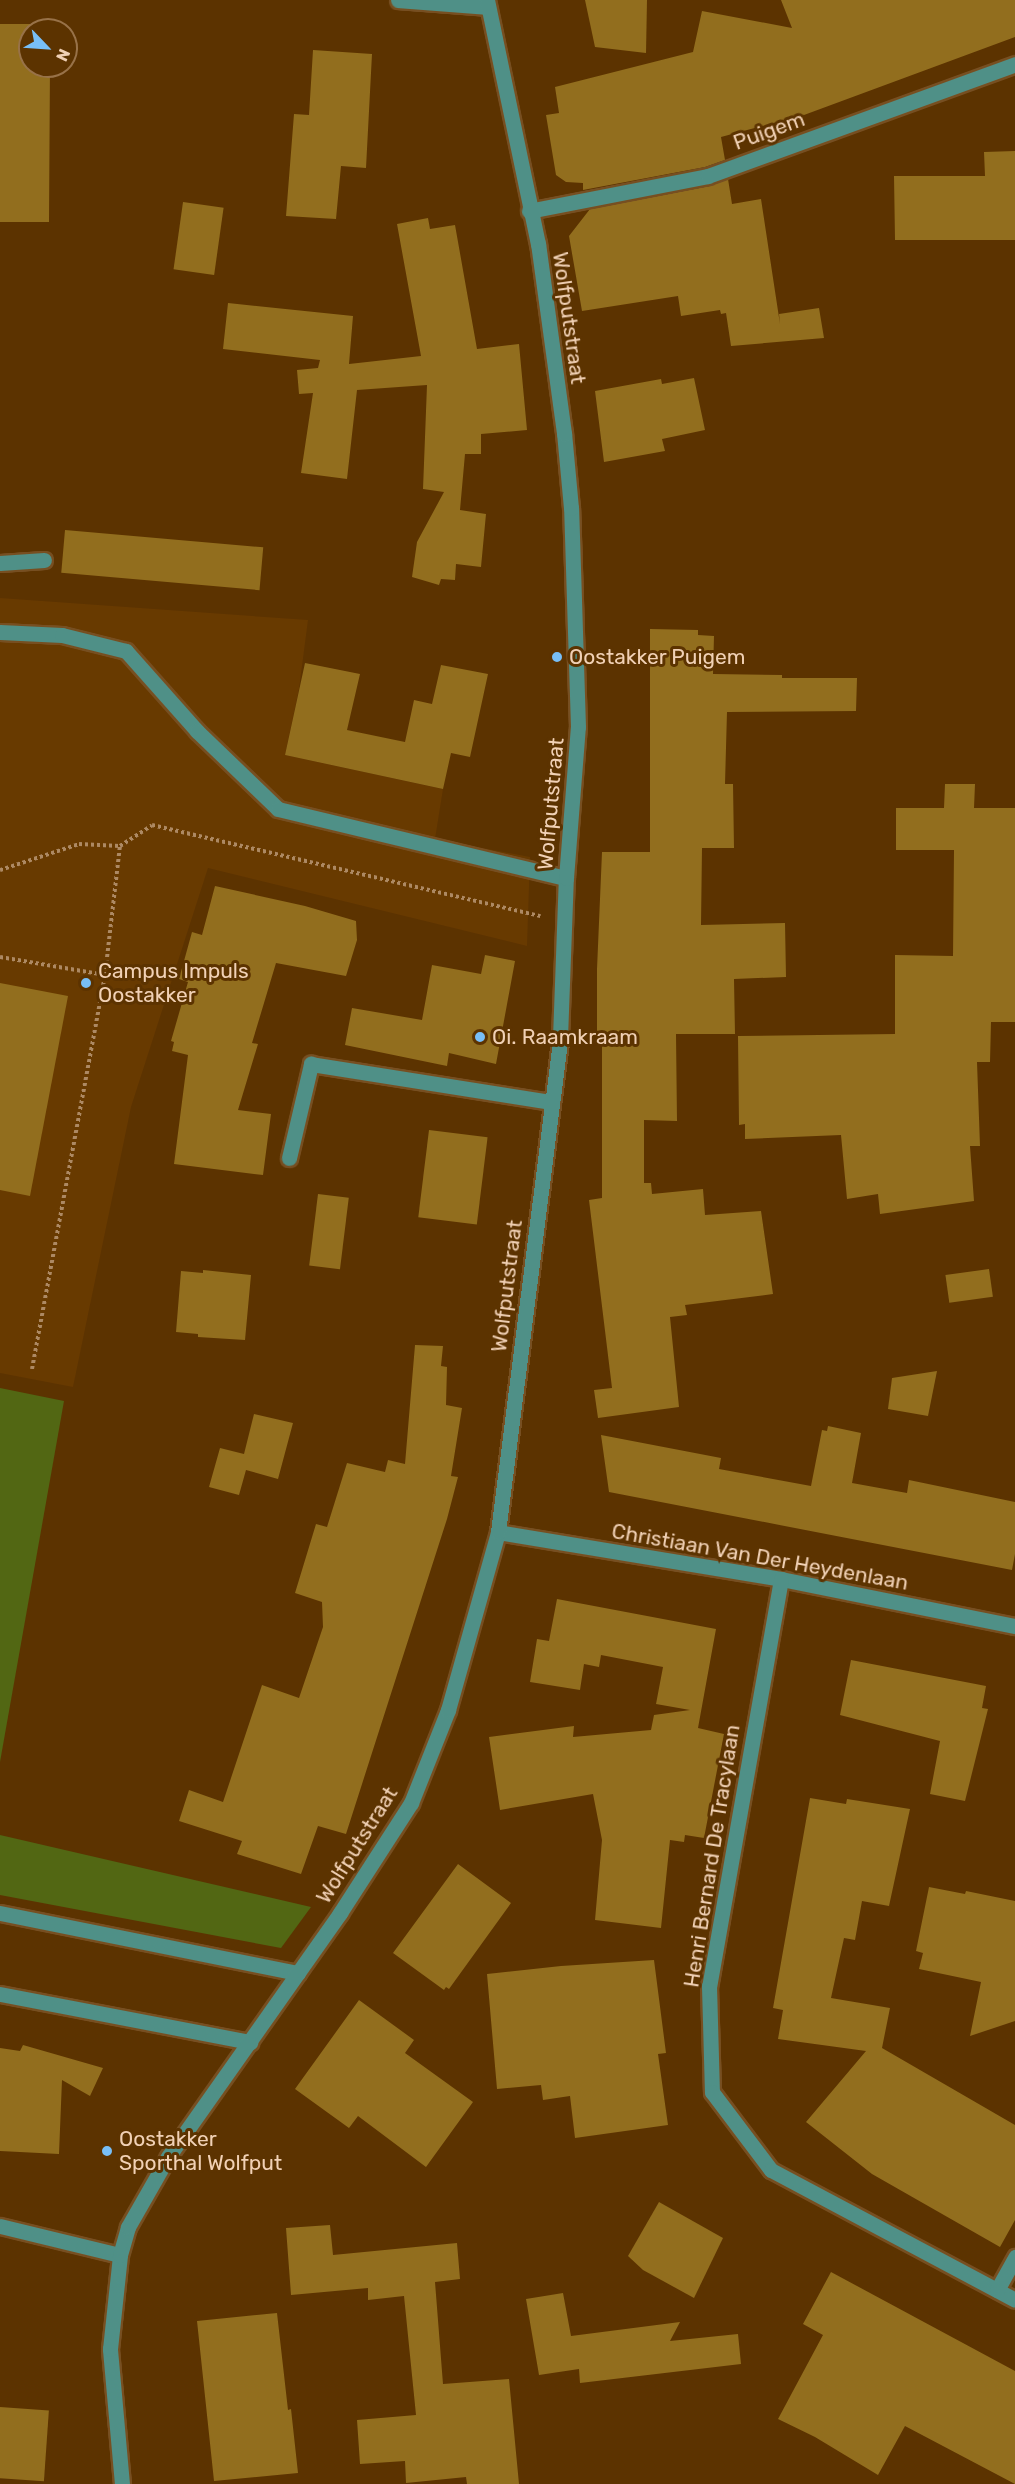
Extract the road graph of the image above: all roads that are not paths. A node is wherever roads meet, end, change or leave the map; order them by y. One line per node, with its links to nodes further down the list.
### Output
1 (398, 0): 2 (street)
2 (487, 4): 4 (street, Wolfputstraat)
3 (1015, 64): 4 (street, Puigem)
4 (529, 211): 8 (street, Wolfputstraat)
5 (44, 560): 6 (street)
6 (0, 562)
7 (0, 632): 8 (street)
8 (566, 879): 9 (street, Wolfputstraat)
9 (552, 1102): 10 (street); 11 (street, Wolfputstraat)
10 (289, 1158)
11 (498, 1532): 12 (street, Christiaan Van Der Heydenlaan); 15 (street, Wolfputstraat)
12 (782, 1579): 13 (street, Christiaan Van Der Heydenlaan); 21 (street, Henri Bernard De Tracylaan)
13 (1015, 1626)
14 (0, 1913): 15 (street)
15 (298, 1973): 17 (street, Wolfputstraat)
16 (0, 1994): 17 (street)
17 (250, 2042): 19 (street, Wolfputstraat)
18 (0, 2226): 19 (street)
19 (120, 2255): 23 (street, Wolfputstraat)
20 (1015, 2257): 21 (street)
21 (997, 2290): 22 (street, Henri Bernard De Tracylaan)
22 (1015, 2300)
23 (122, 2484)

